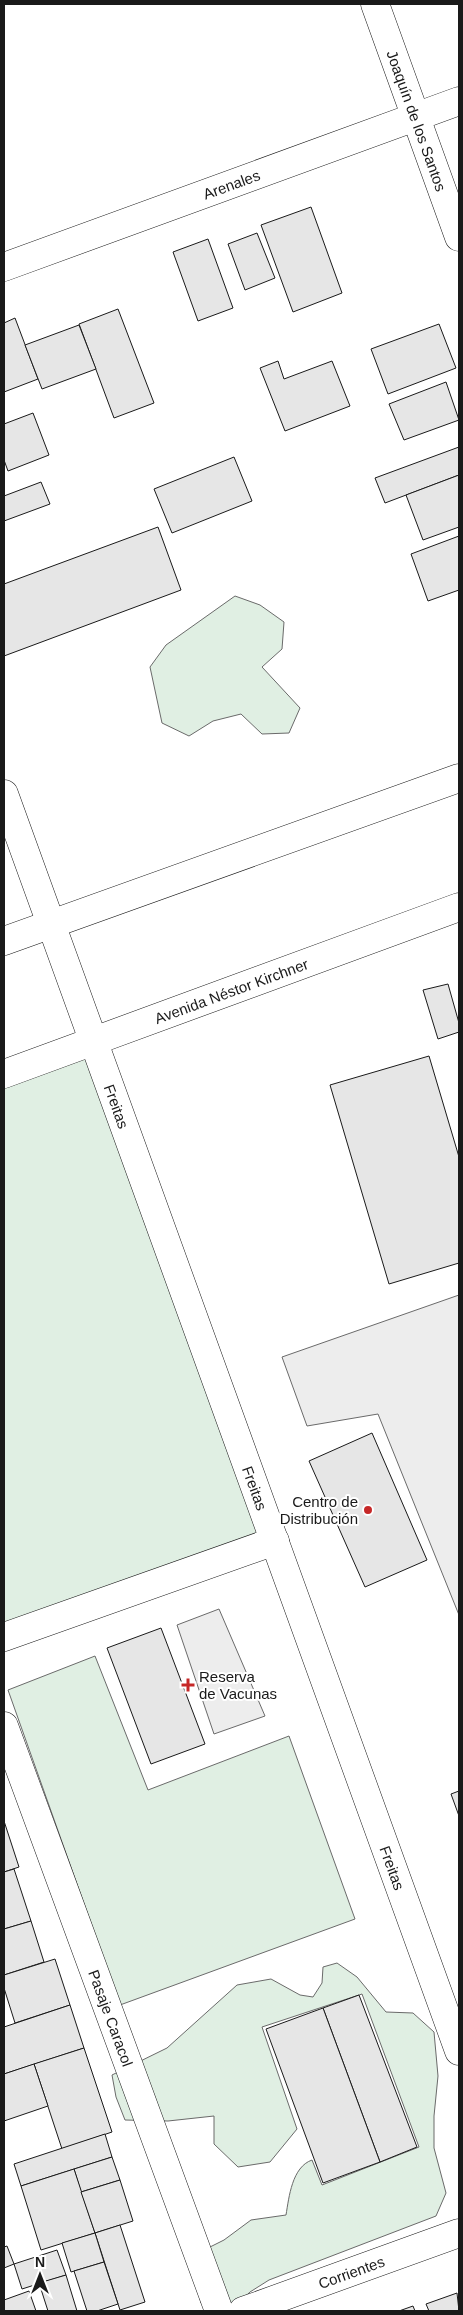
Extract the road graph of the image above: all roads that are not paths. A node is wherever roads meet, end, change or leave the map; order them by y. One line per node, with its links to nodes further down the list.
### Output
1 (375, 4): 3 (street, Joaquín de los Santos)
2 (459, 101): 3 (street, Arenales)
3 (417, 116): 4 (street, Joaquín de los Santos); 5 (street, Arenales)
4 (459, 237)
5 (4, 267)
6 (459, 778): 9 (street)
7 (4, 794): 9 (street, Freitas)
8 (459, 907): 11 (street, Avenida Néstor Kirchner)
9 (52, 924): 10 (street); 11 (street, Freitas)
10 (4, 941)
11 (94, 1042): 12 (street, Avenida Néstor Kirchner); 13 (street, Freitas)
12 (4, 1074)
13 (274, 1541): 14 (street); 16 (street, Freitas)
14 (4, 1638)
15 (4, 1726): 18 (street, Pasaje Caracol)
16 (459, 2051)
17 (459, 2233): 19 (street, Corrientes)
18 (219, 2311)
19 (243, 2311)

